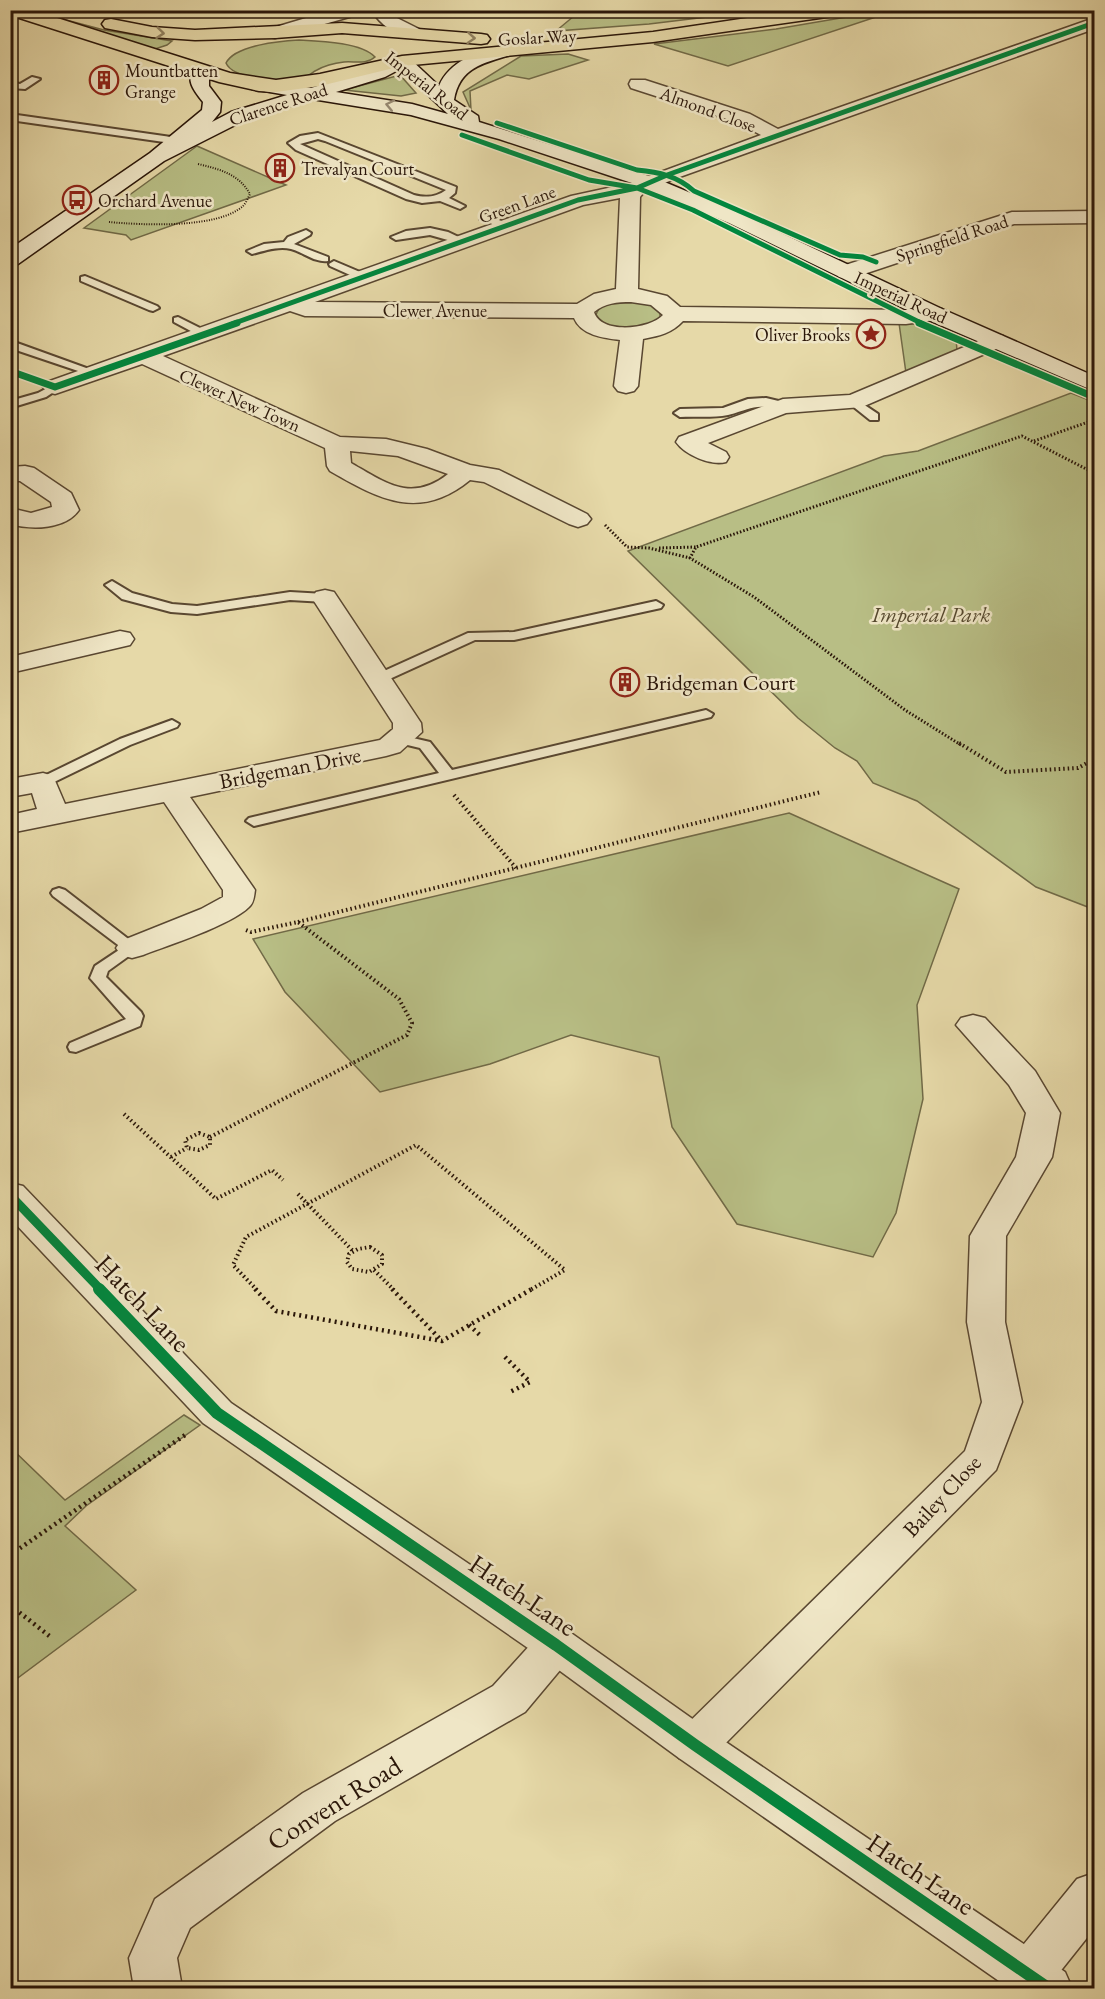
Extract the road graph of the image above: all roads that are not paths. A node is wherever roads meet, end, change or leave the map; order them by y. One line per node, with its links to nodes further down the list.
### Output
1 (13, 10): 11 (main road)
2 (62, 10): 9 (main road, one-way to 9)
3 (354, 10): 9 (street)
4 (380, 10): 10 (street)
5 (799, 10): 10 (main road, Goslar Way, one-way to 5)
6 (841, 10): 12 (main road, Goslar Way)
7 (10, 20): 11 (main road)
8 (1095, 23): 24 (street, Green Lane)
9 (275, 33): 10 (main road, Goslar Way); 14 (main road, Imperial Road); 15 (main road)
10 (413, 33): 14 (main road)
11 (129, 49): 15 (main road)
12 (504, 51): 13 (main road, Goslar Way); 21 (street)
13 (451, 57): 14 (street, Clarence Road)
14 (405, 63): 19 (main road); 20 (street, Clarence Road); 21 (street, Imperial Road)
15 (200, 70): 19 (main road); 25 (street, Clarence Road)
16 (35, 79): 18 (lane)
17 (638, 84): 24 (street, Almond Close)
18 (10, 85)
19 (259, 85): 20 (street, Imperial Road)
20 (308, 94): 23 (street, Imperial Road, one-way to 20); 26 (street, Clarence Road)
21 (444, 102): 23 (street, Imperial Road)
22 (10, 117): 25 (lane)
23 (506, 135): 27 (street, Imperial Road)
24 (777, 136): 27 (street, Green Lane)
25 (177, 141): 26 (street, Clarence Road)
26 (157, 158): 38 (street, Clarence Road)
27 (643, 185): 32 (street, Green Lane); 39 (street, Imperial Road); 42 (street)
28 (441, 198): 28 (lane); 29 (lane)
29 (460, 206)
30 (483, 217): 32 (lane)
31 (1095, 217): 39 (street, Springfield Road)
32 (507, 227): 35 (street, Green Lane)
33 (306, 233): 36 (lane)
34 (396, 237): 35 (lane)
35 (462, 241): 40 (street, Green Lane)
36 (288, 244): 37 (lane); 40 (lane)
37 (252, 251)
38 (10, 259)
39 (847, 272): 47 (street, Imperial Road)
40 (363, 277): 43 (street, Green Lane)
41 (85, 279): 44 (lane)
42 (627, 295): 45 (street, Clewer Avenue); 46 (street, Clewer Avenue)
43 (289, 304): 45 (street, Clewer Avenue); 50 (street, Green Lane)
44 (153, 308)
45 (583, 311): 49 (street)
46 (675, 314): 47 (street); 49 (street)
47 (934, 314): 51 (street, Imperial Road)
48 (178, 320): 50 (lane)
49 (632, 334): 56 (street)
50 (206, 335): 53 (street, Green Lane)
51 (995, 341): 55 (street, Imperial Road); 58 (street)
52 (13, 345): 54 (lane)
53 (144, 356): 54 (street, Green Lane); 63 (street, Clewer New Town)
54 (94, 373): 57 (street, Green Lane)
55 (1095, 384)
56 (626, 386)
57 (55, 387): 59 (lane)
58 (854, 402): 60 (street); 62 (lane)
59 (10, 405)
60 (783, 406): 61 (lane); 64 (street)
61 (680, 413)
62 (874, 417)
63 (337, 444): 65 (street, Clewer New Town); 65 (street)
64 (717, 456)
65 (465, 472): 68 (street, Clewer New Town)
66 (10, 474): 67 (street)
67 (11, 516)
68 (578, 519)
69 (112, 585): 70 (lane)
70 (325, 598): 74 (street)
71 (656, 605): 74 (lane)
72 (120, 639): 73 (street)
73 (10, 665)
74 (378, 679): 77 (street)
75 (706, 714): 78 (lane)
76 (171, 724): 79 (lane)
77 (400, 740): 78 (lane); 81 (street, Bridgeman Drive)
78 (444, 776): 83 (lane)
79 (43, 782): 80 (street); 82 (street)
80 (10, 788)
81 (171, 792): 82 (street, Bridgeman Drive); 86 (street)
82 (54, 815): 84 (street, Bridgeman Drive)
83 (254, 821)
84 (10, 824)
85 (59, 893): 86 (lane)
86 (132, 948): 88 (lane)
87 (973, 1025): 91 (street, Bailey Close)
88 (76, 1047)
89 (16, 1209): 90 (street, Hatch Lane)
90 (556, 1645): 91 (street, Hatch Lane); 94 (street, Convent Road)
91 (695, 1745): 93 (street, Hatch Lane)
92 (1095, 1894): 93 (street)
93 (1038, 1982)
94 (158, 1989)

